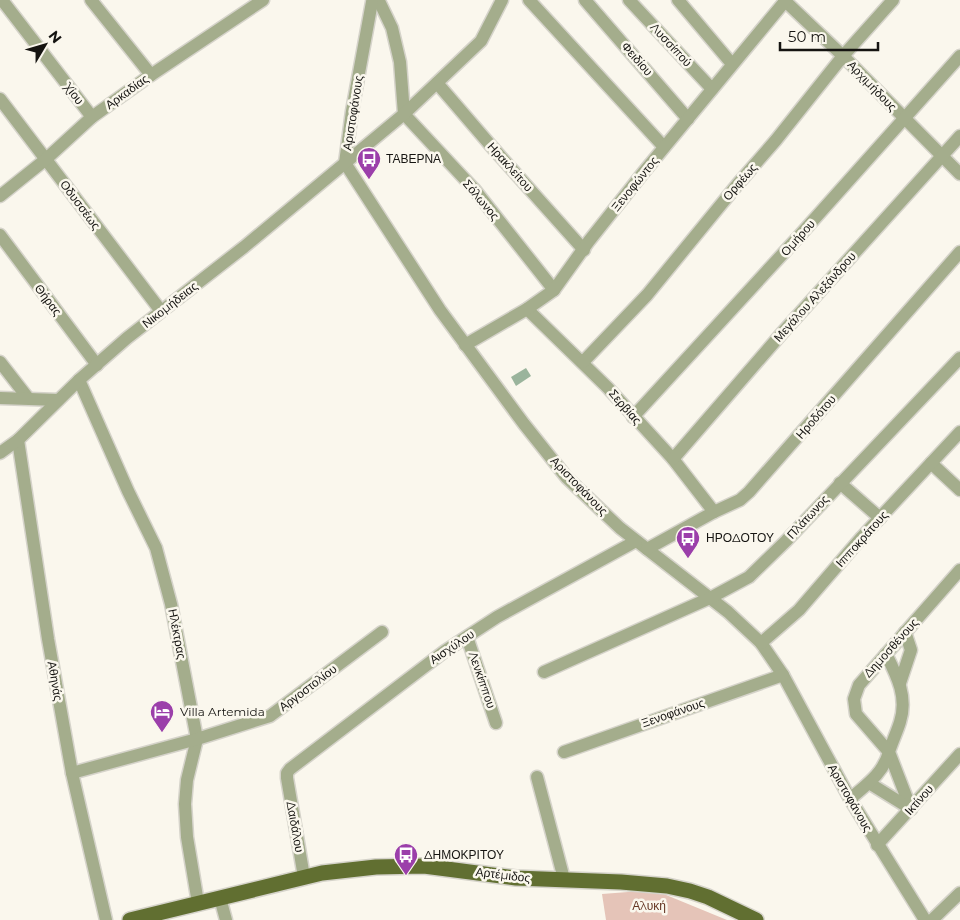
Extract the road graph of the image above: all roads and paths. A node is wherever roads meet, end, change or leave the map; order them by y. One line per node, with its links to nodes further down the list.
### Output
1 (2, 0): 20 (street, Χίου)
2 (91, 0): 15 (street)
3 (263, 0): 15 (street, Αρκαδίας)
4 (502, 0): 16 (street, Νικομήδειας)
5 (528, 0): 24 (street)
6 (585, 0): 21 (street, Φειδίου)
7 (629, 0): 17 (street, Λυσσίπού)
8 (678, 0): 14 (street)
9 (785, 0): 12 (street, Αρχιμήδους); 14 (street, Ξενοφώντος)
10 (893, 0): 12 (street, Ορφέως)
11 (376, 1): 19 (street); 27 (street, Αριστοφάνους)
12 (843, 56): 22 (street, Αρχιμήδους); 39 (street, Ορφέως)
13 (960, 56): 22 (street, Ομήρου)
14 (732, 64): 17 (street, Ξενοφώντος)
15 (151, 75): 20 (street, Αρκαδίας)
16 (438, 83): 19 (street, Νικομήδειας); 31 (street, Ηρακλείτου)
17 (712, 89): 21 (street, Ξενοφώντος)
18 (0, 98): 26 (street, Οδυσσέως)
19 (404, 114): 27 (street, Νικομήδειας); 33 (street, Σόλωνος)
20 (92, 117): 26 (street, Αρκαδίας)
21 (688, 119): 24 (street, Ξενοφώντος)
22 (905, 119): 25 (street, Αρχιμήδους); 45 (street, Ομήρου)
23 (960, 136): 25 (street, Μεγάλου Αλεξάνδρου)
24 (664, 147): 31 (street, Ξενοφώντος)
25 (943, 156): 28 (street, Αρχιμήδους); 49 (street, Μεγάλου Αλεξάνδρου)
26 (45, 160): 29 (street, Αρκαδίας); 35 (street, Οδυσσέως)
27 (346, 163): 35 (street, Νικομήδειας); 36 (street, Αριστοφάνους)
28 (960, 174)
29 (0, 196)
30 (0, 235): 40 (street, Θήρας)
31 (584, 250): 33 (street, Ξενοφώντος)
32 (960, 252): 53 (street, Ηροδότου)
33 (554, 290): 34 (street, Ξενοφώντος)
34 (527, 309): 36 (street, Ξενοφώντος); 39 (street, Σερβίας)
35 (162, 311): 40 (street, Νικομήδειας)
36 (465, 345): 55 (street, Αριστοφάνους)
37 (960, 358): 51 (street, Πλάτωνος)
38 (0, 362): 43 (street)
39 (583, 362): 45 (street, Σερβίας)
40 (97, 365): 41 (street, Νικομήδειας)
41 (79, 380): 44 (street, Νικομήδειας); 68 (street, Ηλέκτρας)
42 (0, 398): 43 (street)
43 (28, 398): 44 (street)
44 (58, 400): 47 (street, Νικομήδειας)
45 (633, 417): 49 (street, Σερβίας)
46 (960, 432): 50 (street, Ιπποκράτους)
47 (18, 440): 48 (street, Νικομήδειας); 72 (street, Αθηνάς)
48 (0, 453)
49 (673, 459): 53 (street, Σερβίας)
50 (932, 463): 52 (street); 54 (street, Ιπποκράτους)
51 (840, 483): 54 (street); 58 (street, Πλάτωνος)
52 (960, 490)
53 (714, 512): 56 (street, Ηροδότου)
54 (880, 518): 62 (street, Ιπποκράτους)
55 (636, 541): 56 (street, Αριστοφάνους); 61 (street, Αισχύλου)
56 (647, 549): 58 (street, Αριστοφάνους)
57 (960, 570): 60 (street, Δημοσθένους)
58 (710, 598): 62 (street, Αριστοφάνους); 64 (street, Πλάτωνος)
59 (382, 632): 68 (street, Αργοστολίου)
60 (905, 632): 63 (street, Δημοσθένους); 66 (street)
61 (467, 637): 67 (street, Λενκίππου); 74 (street, Αισχύλου)
62 (761, 643): 65 (street, Αριστοφάνους)
63 (886, 654): 66 (street); 70 (street, Δημοσθένους)
64 (544, 672)
65 (783, 675): 69 (street, Ξενοφάνους); 76 (street, Αριστοφάνους)
66 (900, 683): 70 (street)
67 (496, 723)
68 (197, 739): 72 (street, Αργοστολίου); 83 (street, Ηλέκτρας)
69 (564, 752)
70 (890, 752): 75 (street); 77 (street)
71 (960, 754): 77 (street, Ικτίνου)
72 (72, 773): 84 (street, Αθηνάς)
73 (537, 777): 80 (street)
74 (287, 778): 79 (street, Δαιδάλου)
75 (869, 782): 76 (street); 77 (street)
76 (850, 799): 78 (street, Αριστοφάνους)
77 (911, 809): 78 (street, Ικτίνου)
78 (877, 844): 88 (street, Αριστοφάνους)
79 (304, 877): 80 (main road, Αρτέμιδος); 82 (main road, Αρτέμιδος)
80 (564, 879): 87 (main road, Αρτέμιδος)
81 (960, 893): 89 (street)
82 (220, 898): 83 (main road, Αρτέμιδος); 86 (street)
83 (198, 903): 85 (main road, Αρτέμιδος)
84 (106, 920)
85 (130, 920)
86 (226, 920)
87 (756, 920)
88 (925, 920)
89 (932, 920)

